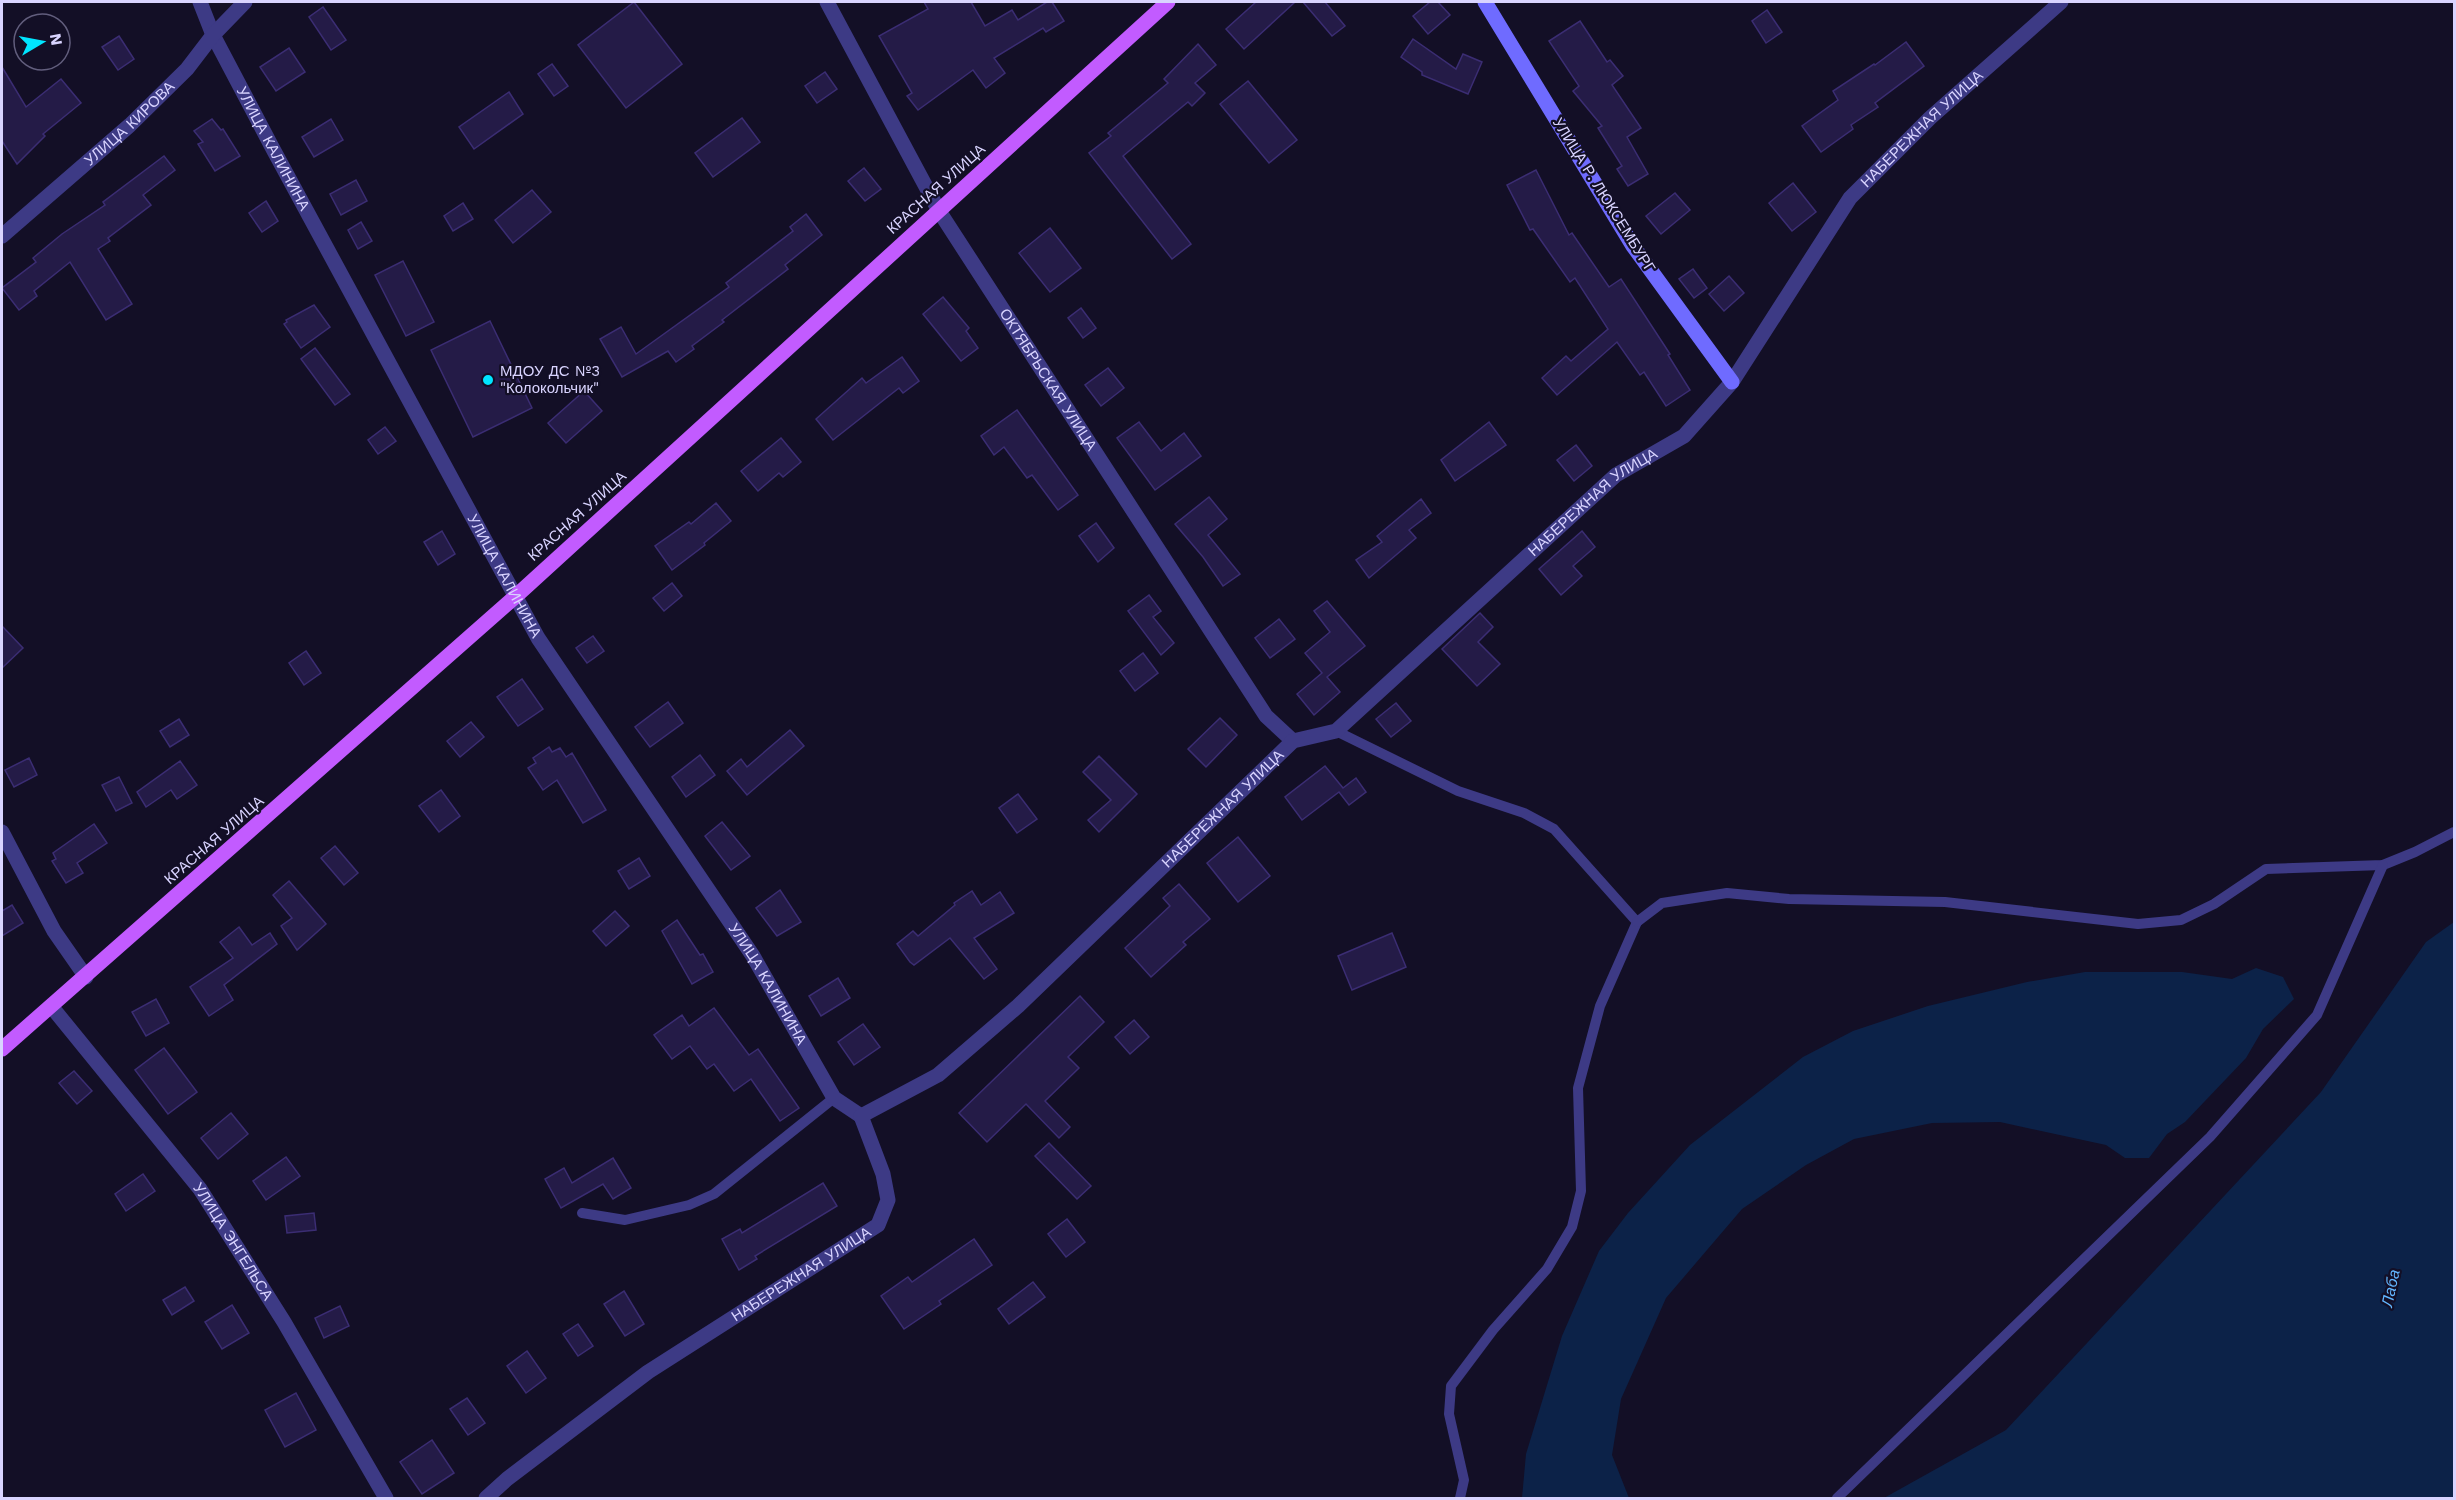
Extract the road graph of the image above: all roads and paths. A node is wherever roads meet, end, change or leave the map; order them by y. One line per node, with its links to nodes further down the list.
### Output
1 (200, 2): 7 (street, УЛИЦА КАЛИНИНА)
2 (245, 2): 7 (street, УЛИЦА КИРОВА)
3 (827, 2): 8 (street, ОКТЯБРЬСКАЯ УЛИЦА)
4 (1168, 2): 8 (main road, КРАСНАЯ УЛИЦА)
5 (1485, 2): 10 (street, УЛИЦА Р. ЛЮКСЕМБУРГ)
6 (2061, 2): 10 (street, НАБЕРЕЖНАЯ УЛИЦА)
7 (213, 35): 9 (street, УЛИЦА КИРОВА); 11 (street, УЛИЦА КАЛИНИНА)
8 (939, 211): 11 (main road, КРАСНАЯ УЛИЦА); 13 (street, ОКТЯБРЬСКАЯ УЛИЦА)
9 (2, 236)
10 (1732, 382): 12 (street, НАБЕРЕЖНАЯ УЛИЦА)
11 (516, 596): 18 (main road, КРАСНАЯ УЛИЦА); 21 (street, УЛИЦА КАЛИНИНА)
12 (1336, 731): 13 (street, НАБЕРЕЖНАЯ УЛИЦА); 17 (lane)
13 (1293, 741): 22 (street, НАБЕРЕЖНАЯ УЛИЦА)
14 (2, 832): 18 (street)
15 (2454, 832): 16 (lane)
16 (2383, 865): 17 (lane); 27 (lane)
17 (1637, 922): 26 (lane)
18 (86, 977): 19 (main road, КРАСНАЯ УЛИЦА)
19 (51, 1006): 20 (main road, КРАСНАЯ УЛИЦА); 24 (street, УЛИЦА ЭНГЕЛЬСА)
20 (2, 1049)
21 (834, 1098): 22 (street, УЛИЦА КАЛИНИНА); 23 (lane)
22 (861, 1116): 25 (street, НАБЕРЕЖНАЯ УЛИЦА)
23 (582, 1213)
24 (386, 1498)
25 (486, 1498)
26 (1460, 1498)
27 (1838, 1498)

